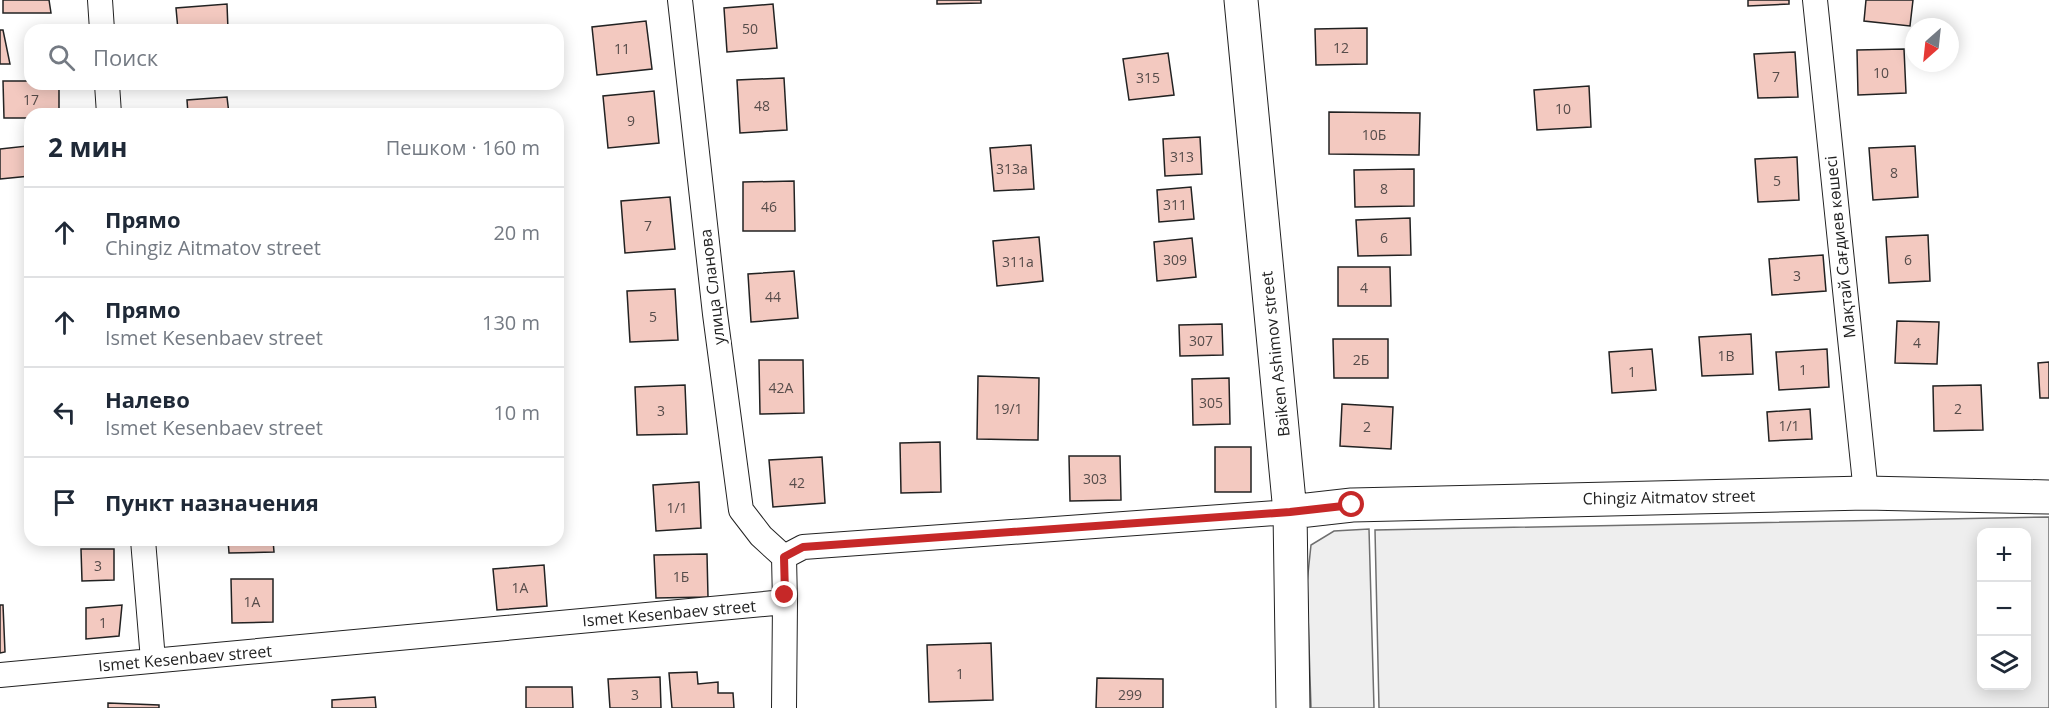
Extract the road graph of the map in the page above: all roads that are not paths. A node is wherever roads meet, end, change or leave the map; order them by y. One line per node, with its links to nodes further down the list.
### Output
1 (100, 0): 5 (street)
2 (680, 0): 12 (street, улица Сланова)
3 (1241, 0): 10 (main road, Baiken Ashimov street)
4 (1815, 0): 8 (street, Мақтай Сағдиев көшесі)
5 (102, 24)
6 (107, 90): 7 (street)
7 (109, 108)
8 (1866, 493): 9 (main road, Chingiz Aitmatov street); 10 (main road, Chingiz Aitmatov street)
9 (2049, 497)
10 (1290, 512): 12 (street); 17 (main road, Baiken Ashimov street)
11 (144, 546): 14 (street)
12 (784, 557): 13 (street)
13 (785, 602): 14 (street, Ismet Kesenbaev street); 16 (street)
14 (153, 660): 15 (street, Ismet Kesenbaev street)
15 (0, 675)
16 (784, 708)
17 (1293, 708)

